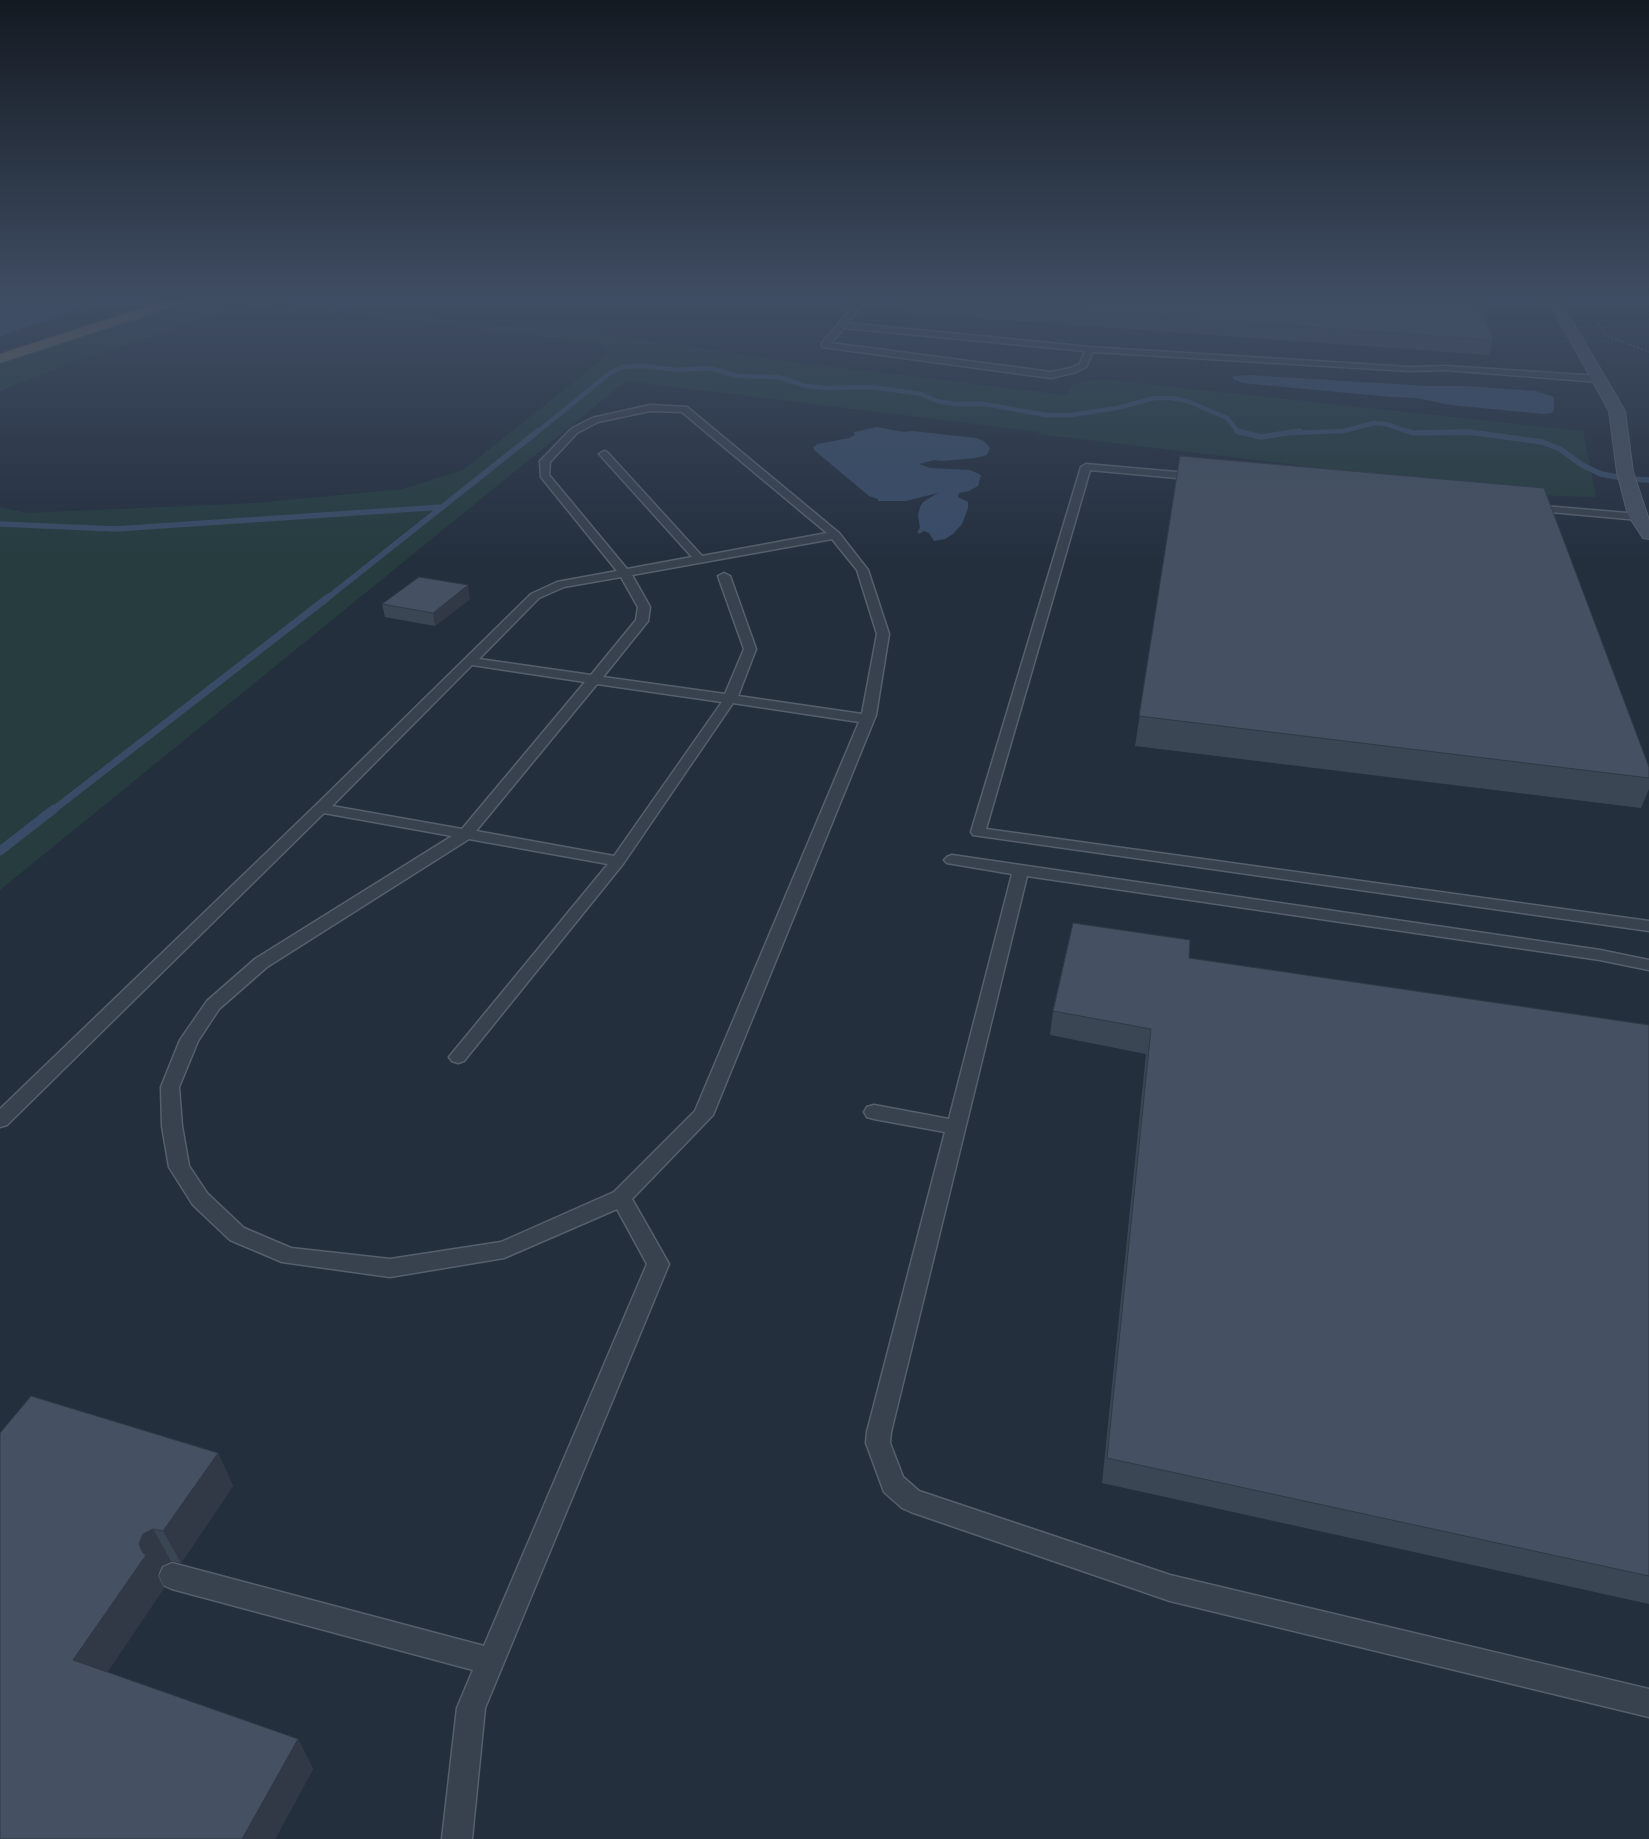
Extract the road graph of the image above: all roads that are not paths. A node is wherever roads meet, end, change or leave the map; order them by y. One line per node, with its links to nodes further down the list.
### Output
1 (1603, 386): 5 (street)
2 (604, 454): 8 (lane)
3 (1212, 479): 20 (lane)
4 (1523, 507): 5 (lane)
5 (1639, 517): 6 (street)
6 (1649, 534)
7 (835, 535): 8 (lane); 9 (lane); 14 (lane)
8 (699, 559): 9 (lane)
9 (625, 573): 11 (lane); 12 (lane)
10 (724, 576): 13 (lane)
11 (469, 661): 12 (lane); 15 (lane)
12 (594, 679): 13 (lane); 16 (lane)
13 (730, 699): 14 (lane); 18 (lane)
14 (867, 719): 26 (lane)
15 (321, 808): 16 (lane); 24 (lane)
16 (466, 834): 18 (lane); 26 (lane)
17 (952, 860): 19 (lane)
18 (618, 862): 22 (lane)
19 (1022, 870): 21 (lane); 25 (lane)
20 (1649, 926)
21 (1649, 965)
22 (458, 1057)
23 (874, 1112): 25 (lane)
24 (0, 1120)
25 (956, 1128): 29 (lane)
26 (622, 1198): 28 (lane)
27 (172, 1576): 28 (lane)
28 (491, 1661): 30 (lane)
29 (1649, 1703)
30 (457, 1839)

